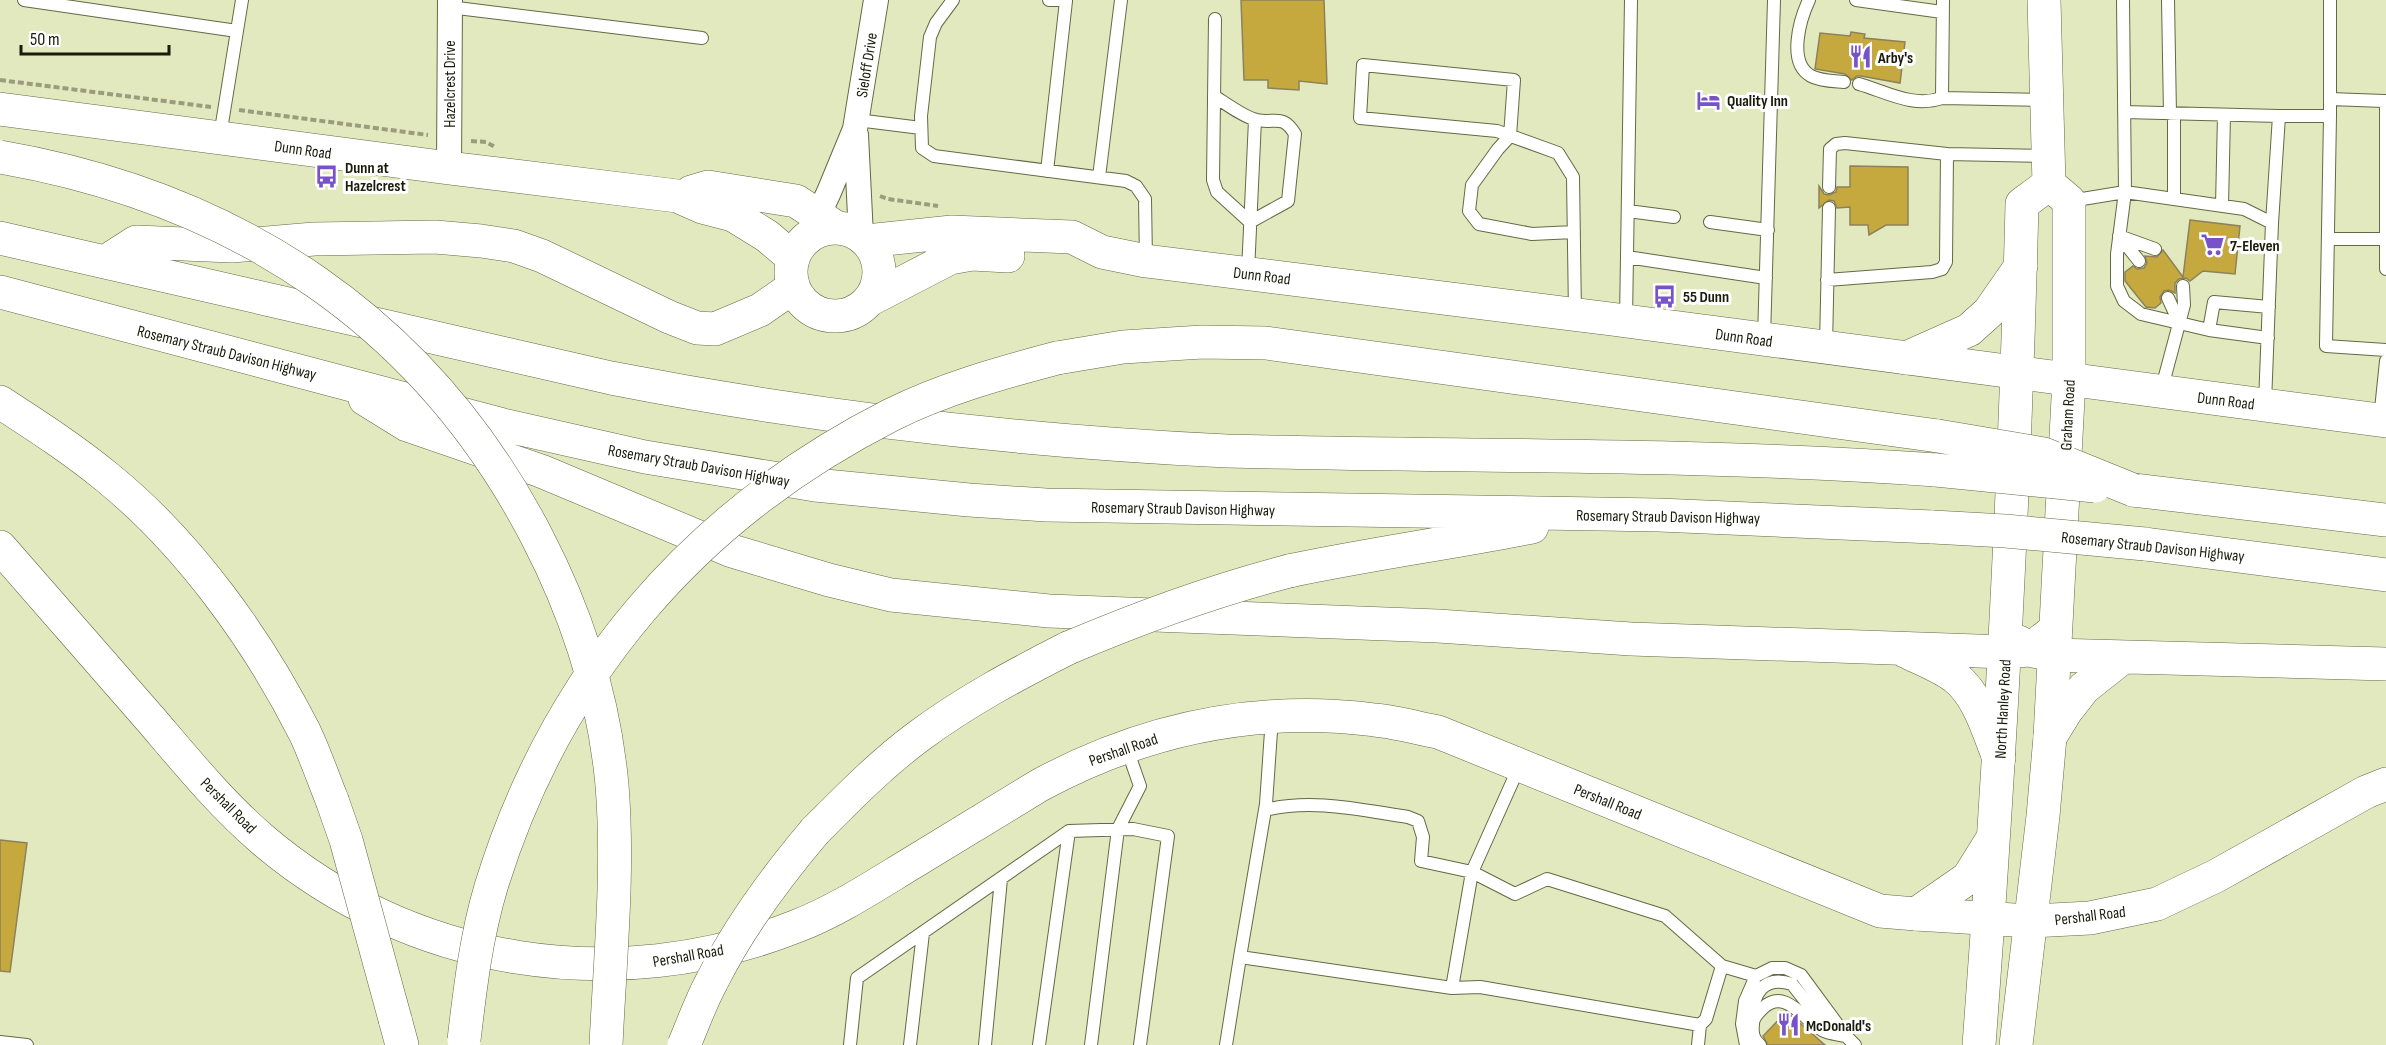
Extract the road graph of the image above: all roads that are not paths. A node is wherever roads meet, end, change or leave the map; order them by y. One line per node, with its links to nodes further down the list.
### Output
1 (24, 0): 19 (lane)
2 (242, 0): 19 (lane)
3 (876, 0): 36 (street, Sieloff Drive)
4 (953, 0): 37 (lane)
5 (1049, 0): 15 (lane)
6 (1121, 0): 43 (lane)
7 (1631, 0): 51 (lane)
8 (1774, 0): 56 (lane)
9 (1809, 0): 21 (lane)
10 (1856, 0): 17 (lane)
11 (2044, 0): 26 (main road, Graham Road)
12 (2122, 0): 29 (lane)
13 (2168, 0): 30 (lane)
14 (2330, 0): 25 (lane)
15 (1066, 1): 42 (lane)
16 (450, 4): 20 (lane); 41 (street, Hazelcrest Drive)
17 (1942, 6): 24 (lane)
18 (1215, 19): 23 (lane)
19 (237, 31): 35 (lane)
20 (702, 38)
21 (1844, 82)
22 (1859, 84): 24 (lane)
23 (1214, 96): 34 (lane); 53 (lane)
24 (1942, 98): 26 (lane)
25 (2330, 99): 27 (lane); 33 (lane)
26 (2047, 100): 44 (main road, Graham Road)
27 (2385, 101): 61 (lane)
28 (0, 109): 35 (main road, Dunn Road)
29 (2124, 112): 30 (lane); 46 (lane)
30 (2172, 114): 31 (lane); 48 (lane)
31 (2224, 115): 32 (lane); 49 (lane)
32 (2279, 116): 33 (lane); 55 (lane)
33 (2330, 116): 60 (lane)
34 (1256, 120): 53 (lane); 53 (lane)
35 (217, 122): 41 (main road, Dunn Road)
36 (856, 124): 37 (lane); 62 (street, Sieloff Drive); 62 (street, Sieloff Drive)
37 (921, 128): 42 (lane)
38 (1510, 136): 38 (lane); 57 (lane); 57 (lane)
39 (1947, 154): 44 (lane); 45 (lane); 73 (lane)
40 (0, 157): 133 (main road, bridge)
41 (450, 168): 47 (main road, Dunn Road)
42 (1047, 171): 43 (lane)
43 (1099, 177): 67 (lane)
44 (2055, 180): 46 (lane); 69 (main road); 91 (main road, Graham Road)
45 (1829, 187)
46 (2125, 192): 48 (lane); 58 (lane)
47 (677, 196): 62 (main road, Dunn Road); 62 (main road, Dunn Road)
48 (2174, 199): 49 (lane)
49 (2222, 206): 55 (lane)
50 (1829, 208): 73 (lane)
51 (1628, 211): 52 (lane); 65 (lane)
52 (1674, 217)
53 (1250, 222): 71 (lane)
54 (1710, 222): 56 (lane)
55 (2272, 223): 78 (lane)
56 (1767, 230): 72 (lane)
57 (1574, 232): 79 (lane)
58 (2119, 236): 63 (lane); 68 (lane); 81 (lane)
59 (0, 238): 66 (main road)
60 (2328, 239): 61 (lane); 86 (lane)
61 (2386, 239): 70 (lane)
62 (825, 243): 64 (main road, Dunn Road); 66 (main road); 76 (main road); 76 (main road)
63 (2155, 249)
64 (1102, 252): 67 (main road, Dunn Road); 76 (main road, Dunn Road)
65 (1627, 257): 72 (lane); 80 (lane)
66 (105, 261): 96 (main road, bridge)
67 (1146, 261): 71 (main road, Dunn Road)
68 (2139, 261)
69 (2020, 267): 87 (main road); 89 (main road)
70 (2386, 269)
71 (1248, 274): 79 (main road, Dunn Road)
72 (1766, 278): 84 (lane)
73 (1827, 280): 85 (lane)
74 (2183, 286): 81 (lane)
75 (0, 292): 90 (main road, Rosemary Straub Davison Highway)
76 (871, 298)
77 (2168, 298): 81 (lane)
78 (2269, 307): 82 (lane); 83 (lane)
79 (1575, 315): 80 (main road, Dunn Road)
80 (1626, 321): 84 (main road, Dunn Road)
81 (2179, 322): 82 (lane); 92 (lane)
82 (2209, 330): 83 (lane)
83 (2268, 338): 94 (lane)
84 (1764, 340): 85 (main road, Dunn Road)
85 (1826, 347): 87 (main road, Dunn Road)
86 (2386, 350)
87 (1906, 358): 89 (main road, Dunn Road)
88 (2386, 361): 95 (lane)
89 (2018, 373): 91 (main road, Dunn Road); 101 (main road, North Hanley Road)
90 (330, 379): 97 (main road, Rosemary Straub Davison Highway); 102 (main road)
91 (2069, 380): 92 (main road, Dunn Road); 101 (main road, Graham Road)
92 (2161, 392): 94 (main road, Dunn Road)
93 (0, 402): 127 (main road, bridge)
94 (2265, 405): 95 (main road, Dunn Road)
95 (2383, 420)
96 (2133, 490): 98 (main road); 131 (main road, bridge)
97 (1598, 515): 100 (main road, Rosemary Straub Davison Highway, bridge); 134 (main road, bridge)
98 (2386, 520)
99 (0, 547): 107 (main road, Pershall Road)
100 (2386, 575)
101 (2030, 644): 102 (main road); 103 (main road); 106 (main road, North Hanley Road); 108 (main road, North Hanley Road)
102 (1901, 649): 108 (main road)
103 (2122, 658): 104 (main road); 106 (main road)
104 (2386, 664)
105 (1272, 716): 107 (main road, Pershall Road); 109 (main road, Pershall Road); 111 (lane)
106 (2050, 737): 119 (main road, North Hanley Road)
107 (1126, 746): 112 (lane)
108 (1999, 758): 114 (main road, North Hanley Road)
109 (1519, 766): 115 (lane); 117 (main road, Pershall Road)
110 (2386, 784): 119 (main road, Pershall Road)
111 (1265, 810): 115 (lane); 121 (lane)
112 (1118, 829): 113 (lane); 139 (lane); 140 (lane)
113 (1069, 831): 116 (lane); 138 (lane)
114 (1994, 837): 117 (main road); 118 (main road, North Hanley Road)
115 (1472, 872): 122 (lane); 124 (lane)
116 (1001, 879): 120 (lane); 137 (lane)
117 (1916, 914): 118 (main road, Pershall Road)
118 (1989, 919): 119 (main road, Pershall Road); 145 (main road, North Hanley Road)
119 (2030, 921): 146 (main road, North Hanley Road)
120 (923, 933): 135 (lane); 136 (lane)
121 (1240, 957): 124 (lane); 141 (lane)
122 (1722, 966): 123 (lane); 126 (lane)
123 (1756, 976): 129 (lane); 143 (lane)
124 (1452, 988): 126 (lane)
125 (1753, 1019): 128 (lane); 128 (lane); 144 (lane)
126 (1700, 1025): 142 (lane)
127 (398, 1032)
128 (1830, 1033): 129 (lane)
129 (1851, 1041)
130 (0, 1042): 132 (lane)
131 (464, 1043)
132 (27, 1045)
133 (606, 1045)
134 (684, 1045)
135 (850, 1045)
136 (910, 1045)
137 (985, 1045)
138 (1038, 1045)
139 (1091, 1045)
140 (1140, 1045)
141 (1226, 1045)
142 (1698, 1045)
143 (1746, 1045)
144 (1760, 1045)
145 (1979, 1045)
146 (2016, 1045)

